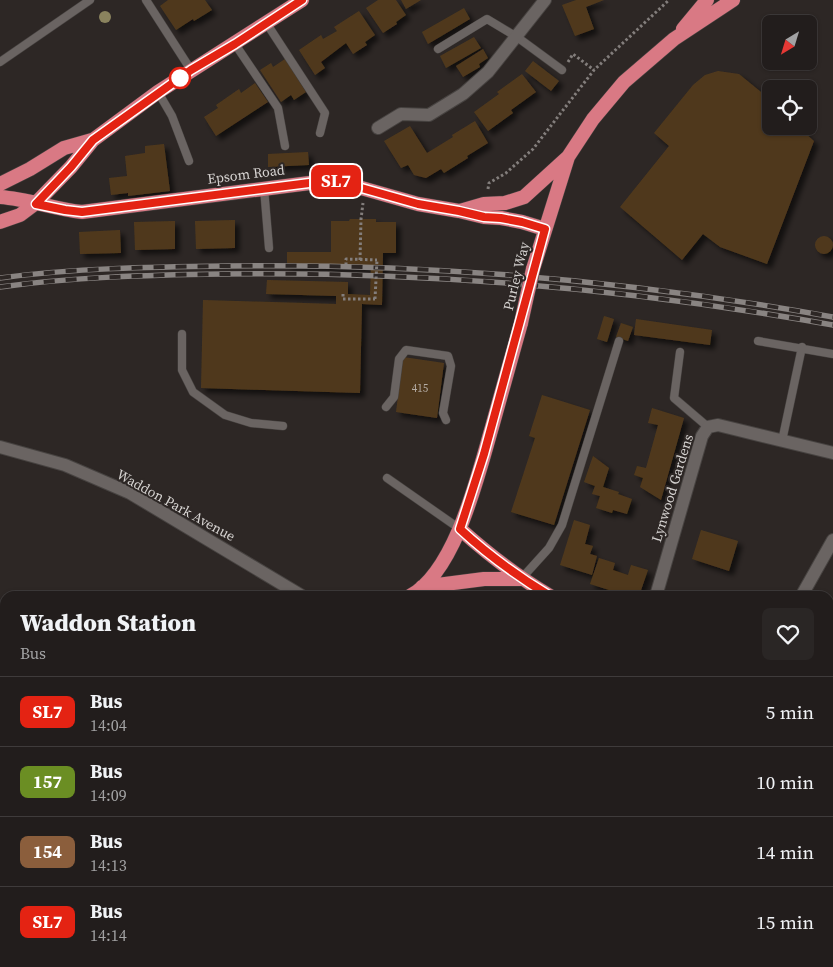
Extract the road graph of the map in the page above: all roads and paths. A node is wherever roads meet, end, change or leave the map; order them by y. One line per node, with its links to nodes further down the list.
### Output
1 (90, 0): 13 (lane)
2 (146, 0): 14 (lane)
3 (302, 0): 8 (highway)
4 (545, 0): 9 (street)
5 (669, 0): 16 (path)
6 (707, 0): 10 (highway, Purley Way)
7 (733, 0): 10 (highway, Purley Way)
8 (267, 24): 11 (highway); 19 (lane)
9 (517, 37): 12 (lane); 15 (lane); 18 (street)
10 (674, 39): 22 (highway, Purley Way)
11 (235, 44): 14 (highway); 21 (lane)
12 (438, 49)
13 (0, 62)
14 (191, 70): 17 (highway)
15 (562, 70): 16 (path)
16 (594, 70): 24 (path)
17 (158, 92): 20 (highway); 23 (lane)
18 (378, 128)
19 (320, 132)
20 (93, 140): 25 (highway); 29 (highway)
21 (284, 146)
22 (568, 157): 30 (highway); 32 (highway, Purley Way)
23 (189, 161)
24 (489, 183)
25 (0, 184)
26 (264, 188): 27 (highway, Epsom Road); 29 (highway, Epsom Road); 33 (lane)
27 (365, 188): 30 (highway, Epsom Road); 34 (path)
28 (0, 197): 29 (highway, Epsom Road)
29 (36, 204): 31 (highway)
30 (459, 211): 32 (highway, Epsom Road)
31 (0, 222)
32 (545, 229): 51 (highway, Purley Way, bridge)
33 (269, 248)
34 (360, 260): 35 (path); 36 (path, bridge)
35 (346, 265)
36 (343, 294)
37 (182, 334): 45 (lane)
38 (619, 341): 53 (lane)
39 (758, 341): 40 (lane)
40 (802, 347): 42 (lane); 47 (lane)
41 (680, 352): 46 (lane)
42 (833, 354)
43 (386, 408): 44 (lane)
44 (446, 420)
45 (283, 426)
46 (708, 427): 47 (street, Lynwood Gardens); 58 (street, Lynwood Gardens)
47 (782, 441): 49 (street, Lynwood Gardens)
48 (0, 447): 55 (street, Waddon Park Avenue)
49 (833, 453)
50 (387, 478): 51 (lane)
51 (460, 529): 53 (highway); 54 (highway, Purley Way)
52 (833, 540): 59 (street)
53 (521, 579): 54 (highway); 57 (highway)
54 (422, 588): 56 (highway)
55 (294, 591)
56 (418, 591)
57 (541, 591)
58 (657, 591)
59 (804, 591)

